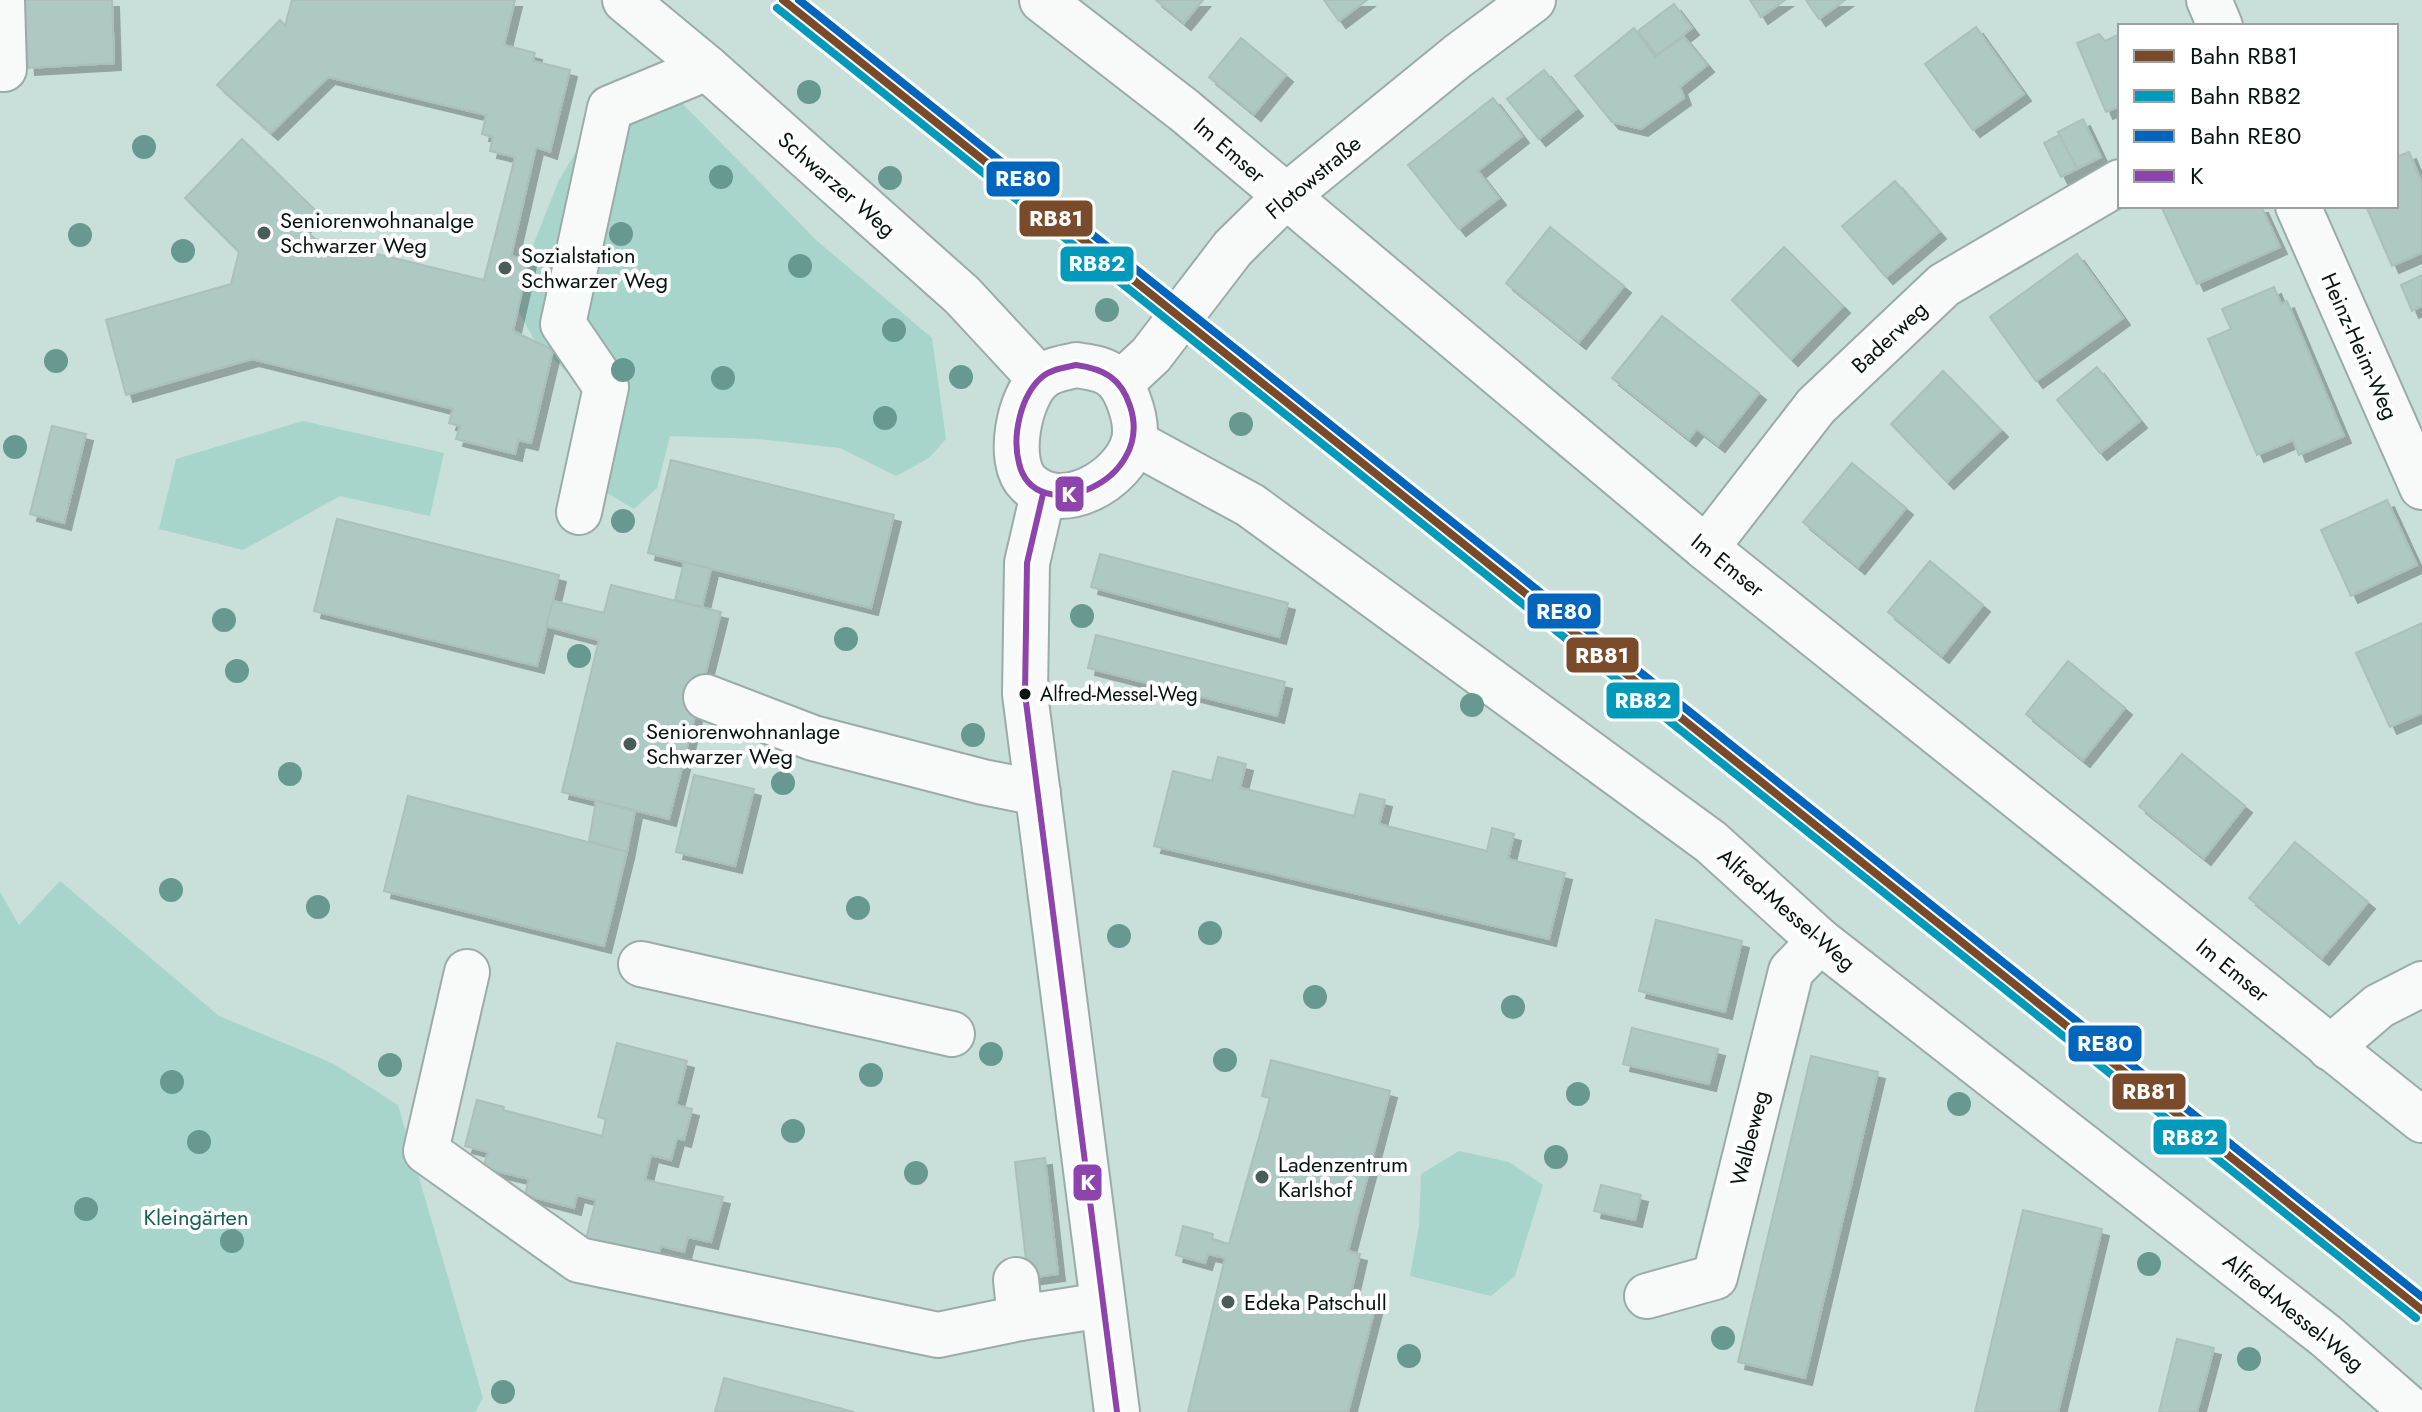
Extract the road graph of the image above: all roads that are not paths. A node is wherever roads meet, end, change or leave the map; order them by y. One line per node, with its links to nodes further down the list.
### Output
1 (2, 0): 8 (street)
2 (625, 0): 7 (street, Schwarzer Weg)
3 (1042, 0): 10 (street, Im Emser)
4 (1533, 0): 10 (street, Flotowstraße)
5 (2209, 0): 6 (street)
6 (2219, 24)
7 (707, 68): 13 (street, Schwarzer Weg); 17 (street)
8 (4, 69)
9 (2118, 183): 18 (street, Baderweg)
10 (1285, 197): 12 (street, Flotowstraße); 18 (street, Im Emser)
11 (2299, 208): 15 (street, Heinz-Heim-Weg)
12 (1136, 369): 13 (street); 14 (street)
13 (1040, 379): 16 (street)
14 (1134, 442): 16 (street); 21 (street, Alfred-Messel-Weg)
15 (2422, 487)
16 (1043, 494): 20 (street)
17 (579, 512)
18 (1706, 548): 26 (street, Im Emser)
19 (706, 697): 20 (street)
20 (1038, 793): 29 (street)
21 (1820, 941): 28 (street, Walbeweg); 31 (street, Alfred-Messel-Weg)
22 (641, 964): 25 (street)
23 (467, 972): 29 (street)
24 (2422, 984): 26 (street)
25 (952, 1034)
26 (2330, 1048): 27 (street, Im Emser)
27 (2422, 1120)
28 (1647, 1296)
29 (1103, 1305): 30 (street)
30 (1117, 1412)
31 (2413, 1412)

